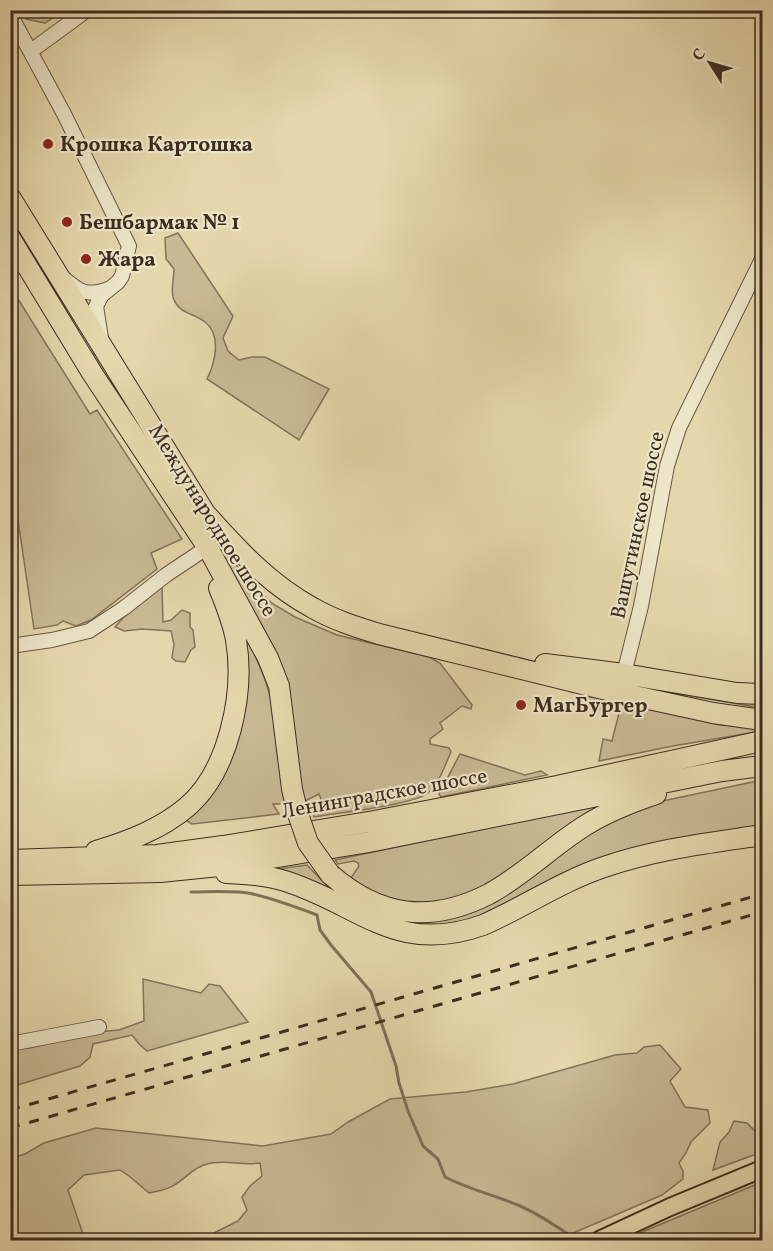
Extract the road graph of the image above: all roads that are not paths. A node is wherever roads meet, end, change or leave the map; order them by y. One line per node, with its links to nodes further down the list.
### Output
1 (87, 10): 3 (street)
2 (10, 14): 3 (street)
3 (31, 51): 8 (street)
4 (10, 197): 7 (highway, Международное шоссе)
5 (10, 238): 10 (highway, Международное шоссе)
6 (762, 259): 14 (street, Вашутинское шоссе)
7 (56, 271): 8 (street); 9 (highway, Международное шоссе)
8 (112, 286): 9 (street)
9 (104, 349): 12 (highway, Международное шоссе)
10 (193, 528): 11 (highway); 18 (highway, Международное шоссе, bridge)
11 (202, 551): 13 (street); 20 (highway)
12 (415, 643): 14 (highway); 16 (highway, Международное шоссе)
13 (10, 646)
14 (624, 674): 15 (highway)
15 (762, 694)
16 (762, 720)
17 (762, 741): 20 (highway, Ленинградское шоссе)
18 (761, 766): 22 (highway, Ленинградское шоссе)
19 (762, 836): 22 (highway)
20 (74, 858): 21 (highway, Ленинградское шоссе)
21 (10, 860)
22 (160, 872): 23 (highway, Ленинградское шоссе)
23 (10, 875)
24 (99, 1027): 25 (street)
25 (10, 1044)
26 (762, 1169): 27 (main road)
27 (598, 1240)

